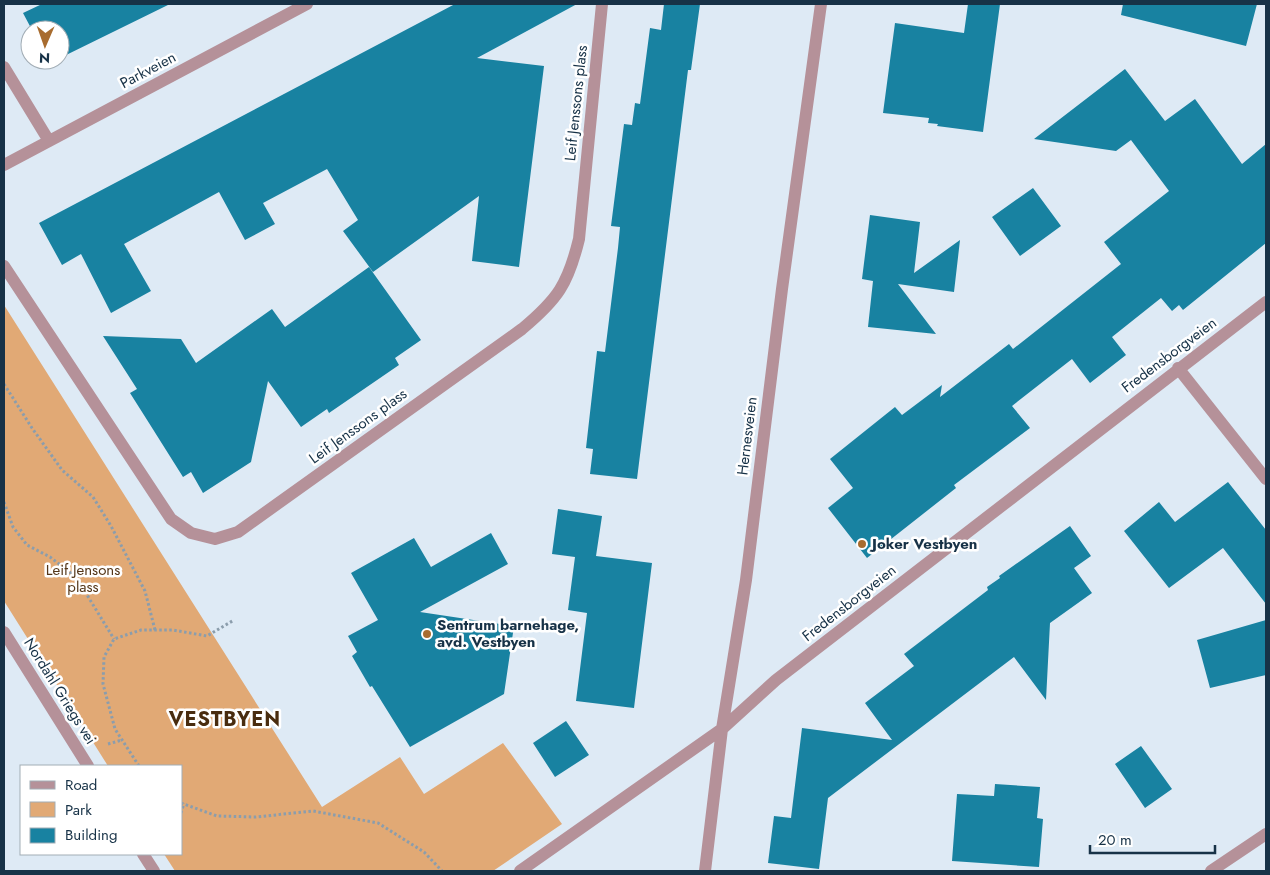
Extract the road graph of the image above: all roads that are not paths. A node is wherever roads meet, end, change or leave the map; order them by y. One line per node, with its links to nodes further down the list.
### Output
1 (308, 4): 5 (street, Parkveien)
2 (602, 4): 7 (street, Leif Jenssons plass)
3 (820, 4): 12 (street, Hernesveien)
4 (4, 67): 5 (street)
5 (49, 141): 6 (street, Parkveien)
6 (4, 164)
7 (4, 266)
8 (1266, 302): 9 (street, Fredensborgveien)
9 (1178, 368): 10 (street); 12 (street, Fredensborgveien)
10 (1266, 479)
11 (4, 632): 13 (street, Nordahl Griegs vei)
12 (722, 729): 17 (street, Fredensborgveien); 18 (street, Hernesveien)
13 (87, 765)
14 (1266, 834): 19 (street)
15 (144, 855): 16 (street)
16 (154, 871)
17 (520, 871)
18 (705, 871)
19 (1211, 871)

